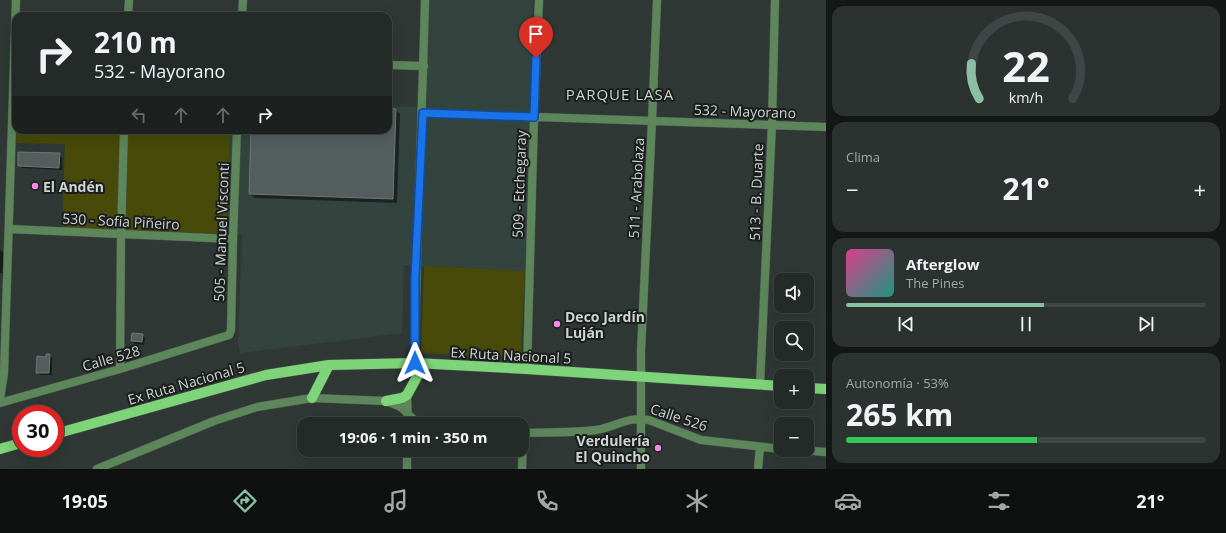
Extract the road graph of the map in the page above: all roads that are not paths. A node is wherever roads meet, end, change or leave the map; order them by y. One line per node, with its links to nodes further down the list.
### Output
1 (16, 0): 8 (street)
2 (129, 0): 9 (street)
3 (242, 0): 10 (street)
4 (425, 0): 12 (street)
5 (538, 0): 14 (street, 509 - Etchegaray)
6 (657, 0): 15 (street, 511 - Arabolaza)
7 (775, 0): 16 (street, 513 - B. Duarte)
8 (16, 12)
9 (128, 12)
10 (242, 12)
11 (392, 65): 12 (street)
12 (424, 66): 13 (street)
13 (423, 113): 14 (street, 532 - Mayorano); 25 (street)
14 (534, 117): 15 (street, 532 - Mayorano); 28 (street, 509 - Etchegaray)
15 (652, 121): 16 (street, 532 - Mayorano); 29 (street, 511 - Arabolaza)
16 (772, 124): 17 (street, 532 - Mayorano); 30 (street, 513 - B. Duarte)
17 (826, 127)
18 (12, 134): 21 (street)
19 (124, 134): 22 (street)
20 (237, 134): 23 (street, 505 - Manuel Visconti)
21 (9, 229): 22 (street, 530 - Sofía Piñeiro); 36 (street)
22 (121, 234): 23 (street, 530 - Sofía Piñeiro); 27 (street)
23 (233, 240): 24 (street, 505 - Manuel Visconti)
24 (229, 335): 27 (street, Calle 528)
25 (419, 364): 26 (main road, Ex Ruta Nacional 5); 28 (main road, Ex Ruta Nacional 5); 34 (main road)
26 (329, 365): 35 (main road); 42 (main road, Ex Ruta Nacional 5)
27 (120, 369): 38 (street, Calle 528)
28 (527, 369): 29 (main road, Ex Ruta Nacional 5)
29 (640, 377): 30 (main road, Ex Ruta Nacional 5); 41 (street, 511 - Arabolaza)
30 (760, 385): 31 (main road, Ex Ruta Nacional 5)
31 (774, 386)
32 (814, 388): 33 (main road)
33 (826, 389)
34 (407, 395): 37 (main road); 39 (street)
35 (312, 398): 37 (street); 52 (street)
36 (0, 399)
37 (386, 401): 39 (street)
38 (0, 403)
39 (408, 414): 40 (street)
40 (411, 417)
41 (641, 418): 43 (street, Calle 526); 45 (street, Calle 526); 55 (street, 511 - Arabolaza)
42 (64, 431)
43 (529, 433)
44 (12, 446): 47 (main road)
45 (760, 447): 46 (street, Calle 526); 56 (street)
46 (774, 448)
47 (0, 449)
48 (814, 451): 49 (street)
49 (826, 452)
50 (407, 457): 53 (street)
51 (522, 457): 54 (street)
52 (97, 469)
53 (407, 469)
54 (522, 469)
55 (641, 469)
56 (758, 469)

